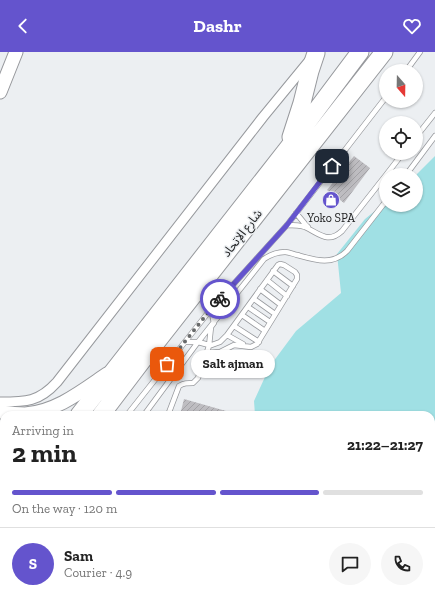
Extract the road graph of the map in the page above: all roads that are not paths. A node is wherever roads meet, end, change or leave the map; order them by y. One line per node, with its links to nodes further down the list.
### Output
1 (16, 52): 7 (street)
2 (316, 52): 12 (highway); 44 (street)
3 (360, 52): 12 (highway, شارع الإتحاد)
4 (384, 52): 47 (highway, شارع الإتحاد)
5 (420, 52): 6 (lane)
6 (411, 64)
7 (0, 92)
8 (379, 105): 18 (lane)
9 (435, 113): 10 (lane)
10 (423, 128)
11 (435, 136): 15 (lane)
12 (288, 148): 43 (highway, شارع الإتحاد)
13 (398, 160): 14 (lane)
14 (392, 168)
15 (411, 168)
16 (379, 184): 20 (lane)
17 (379, 210): 33 (lane)
18 (296, 213): 19 (lane); 20 (lane)
19 (287, 225): 20 (lane); 29 (lane)
20 (313, 231)
21 (273, 271): 22 (lane); 23 (lane); 23 (lane)
22 (266, 280): 24 (lane); 25 (lane)
23 (293, 286): 25 (lane)
24 (260, 290): 26 (lane); 27 (lane)
25 (287, 296): 27 (lane)
26 (254, 299): 28 (lane); 30 (lane)
27 (281, 304): 30 (lane)
28 (248, 306): 31 (lane); 32 (lane)
29 (211, 309): 33 (lane); 37 (lane)
30 (275, 314): 32 (lane)
31 (242, 315): 34 (lane); 35 (lane)
32 (270, 322): 35 (lane)
33 (214, 323): 38 (lane); 40 (lane)
34 (234, 326): 36 (lane); 39 (lane)
35 (265, 331): 39 (lane)
36 (227, 336): 40 (lane); 41 (lane)
37 (185, 342): 38 (lane); 48 (lane)
38 (198, 342): 40 (lane); 49 (lane)
39 (259, 342): 41 (lane)
40 (209, 345): 42 (lane)
41 (248, 347): 42 (lane)
42 (206, 353): 50 (lane)
43 (115, 369): 45 (street); 46 (highway, شارع الإتحاد)
44 (0, 402)
45 (40, 411)
46 (82, 411)
47 (104, 411)
48 (130, 411)
49 (147, 411)
50 (170, 411)

